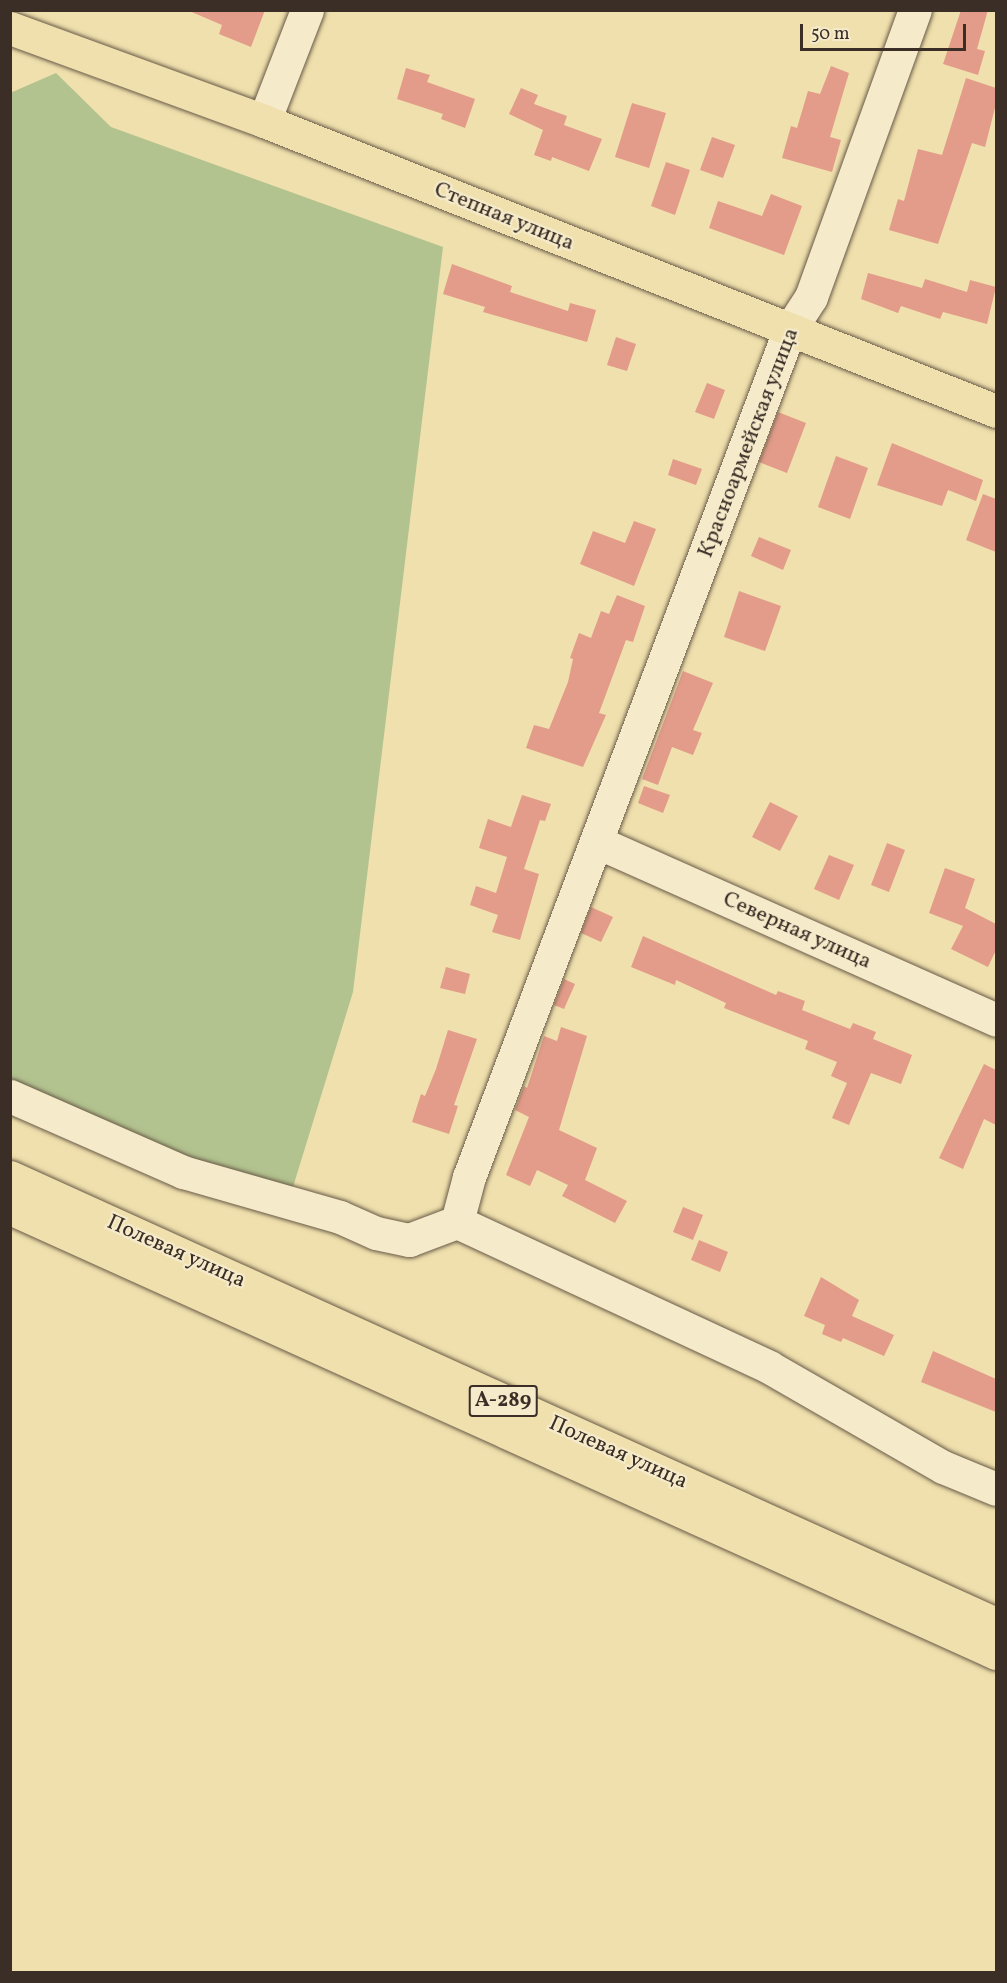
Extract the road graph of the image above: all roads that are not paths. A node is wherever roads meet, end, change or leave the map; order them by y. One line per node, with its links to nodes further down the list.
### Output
1 (307, 10): 4 (street)
2 (915, 10): 5 (street, Красноармейская улица)
3 (10, 28): 4 (main road, Степная улица)
4 (264, 121): 5 (main road, Степная улица)
5 (789, 331): 6 (main road, Степная улица); 7 (street, Красноармейская улица)
6 (996, 411)
7 (597, 842): 8 (street, Северная улица); 12 (street, Красноармейская улица)
8 (996, 1020)
9 (10, 1096): 12 (street)
10 (10, 1178): 14 (main road, Полевая улица / А-289)
11 (10, 1208): 15 (main road, Полевая улица / А-289)
12 (457, 1222): 13 (street)
13 (996, 1489)
14 (996, 1624)
15 (996, 1653)

